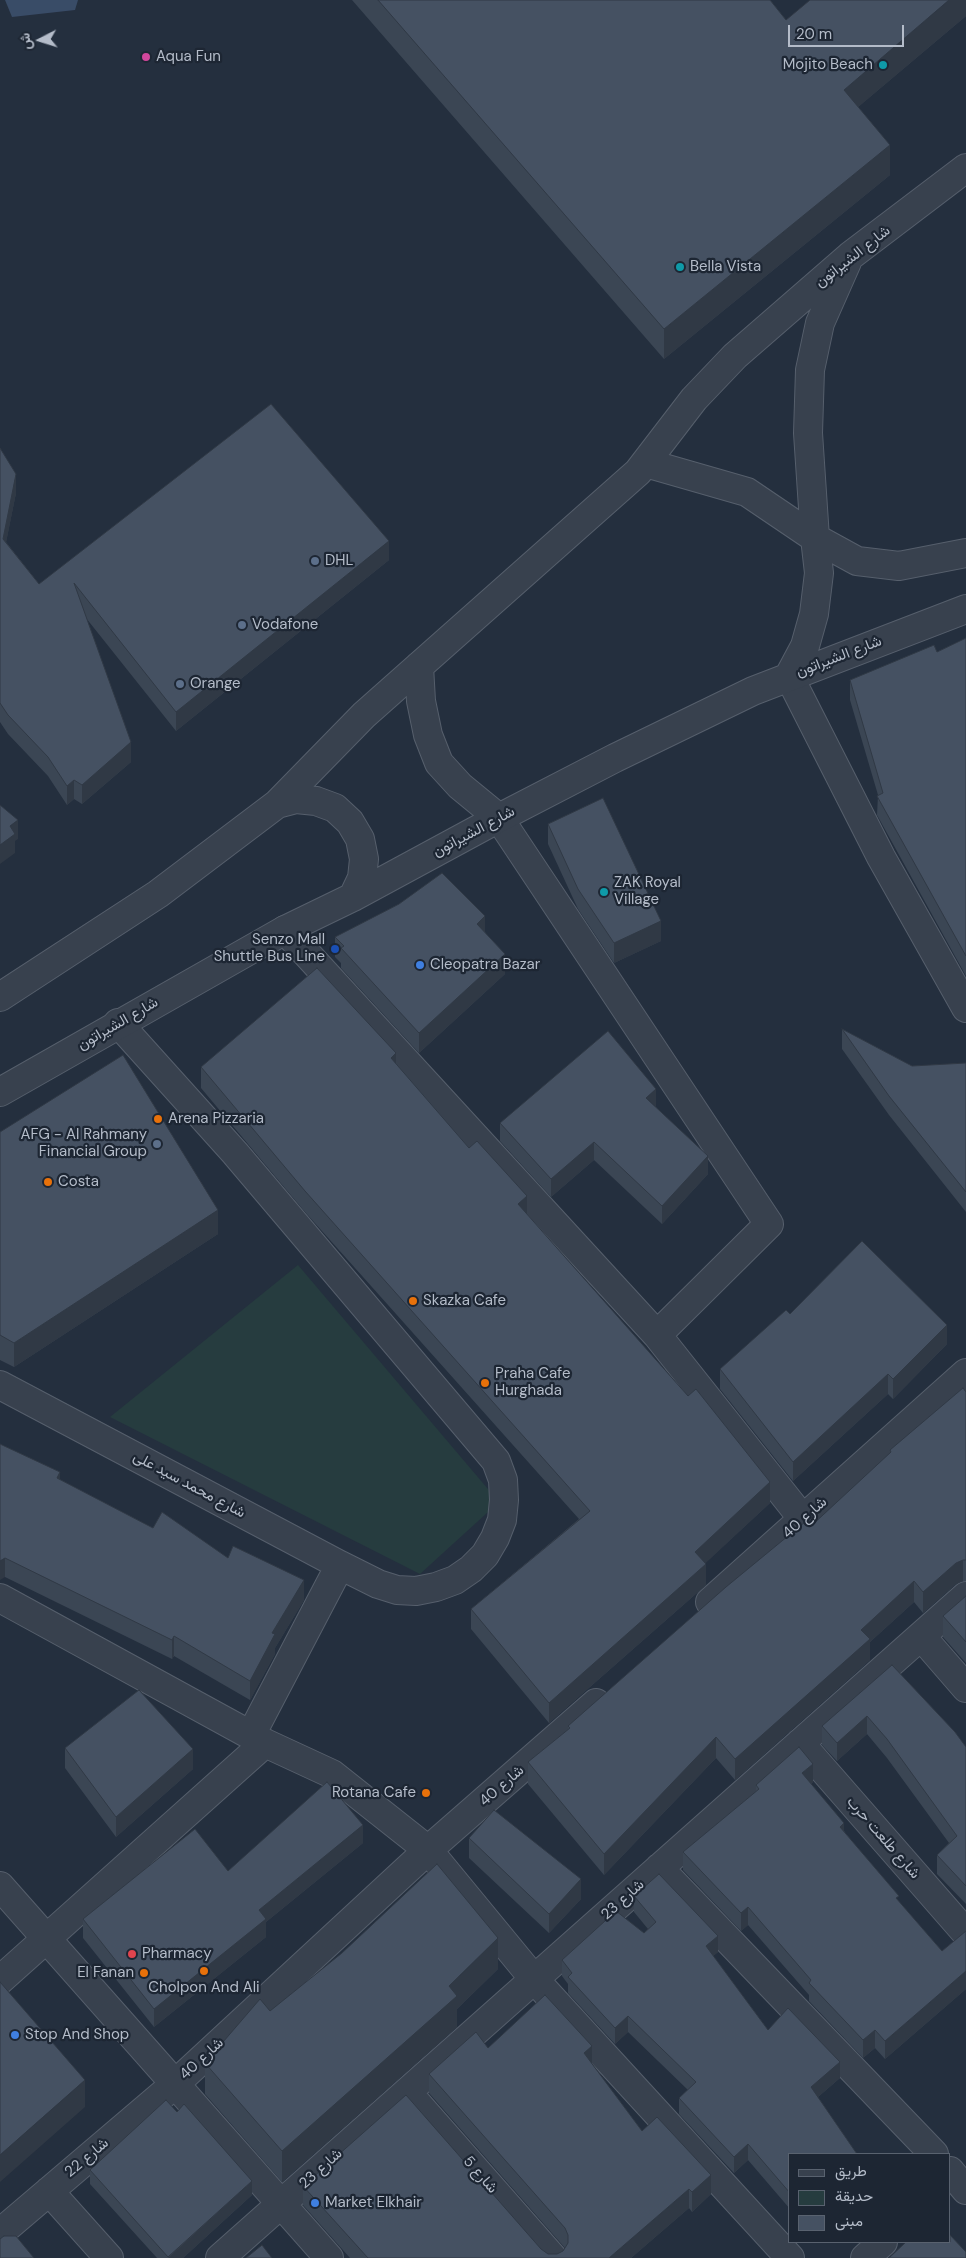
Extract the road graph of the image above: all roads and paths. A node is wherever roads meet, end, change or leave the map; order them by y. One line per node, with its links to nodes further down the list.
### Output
1 (964, 173): 2 (street, شارع الشيراتون)
2 (850, 256): 3 (street, شارع الشيراتون); 4 (street)
3 (646, 464): 4 (street); 7 (street, شارع الشيراتون)
4 (815, 538): 5 (street); 8 (street)
5 (966, 553)
6 (964, 614): 8 (street, شارع الشيراتون)
7 (419, 666): 9 (street, شارع الشيراتون); 10 (street)
8 (789, 676): 10 (street, شارع الشيراتون); 14 (street)
9 (277, 804): 11 (street); 13 (street, شارع الشيراتون)
10 (499, 818): 11 (street, شارع الشيراتون); 17 (street)
11 (353, 897): 12 (street, شارع الشيراتون)
12 (285, 930): 15 (street, شارع الشيراتون); 17 (street)
13 (0, 997)
14 (966, 1008)
15 (118, 1023): 16 (street, شارع الشيراتون); 21 (street, شارع محمد سيد على)
16 (0, 1092)
17 (657, 1335): 20 (street)
18 (966, 1373): 20 (street, شارع 40)
19 (0, 1386): 21 (street, شارع محمد سيد على)
20 (803, 1519): 24 (street, شارع 40)
21 (340, 1565): 28 (street)
22 (966, 1596): 25 (street, شارع 23)
23 (0, 1598): 28 (street)
24 (694, 1617)
25 (921, 1636): 26 (street); 29 (street, شارع 23)
26 (966, 1688)
27 (613, 1689): 30 (street, شارع 40)
28 (258, 1739): 30 (street); 34 (street)
29 (800, 1743): 31 (street, شارع 23); 33 (street, شارع طلعت حرب)
30 (428, 1850): 35 (street); 37 (street, شارع 40)
31 (660, 1868): 35 (street, شارع 23); 39 (street)
32 (0, 1886): 34 (street)
33 (966, 1932)
34 (48, 1938): 36 (street); 37 (street)
35 (534, 1979): 38 (street, شارع 23); 48 (street)
36 (0, 1980)
37 (175, 2084): 40 (street, شارع 22); 41 (street)
38 (407, 2092): 41 (street, شارع 23); 47 (street, شارع 5)
39 (933, 2153)
40 (50, 2191): 42 (street, شارع 22); 44 (street)
41 (281, 2204): 45 (street, شارع 23); 46 (street)
42 (0, 2233)
43 (881, 2243): 49 (street)
44 (109, 2258)
45 (220, 2258)
46 (329, 2258)
47 (553, 2258)
48 (790, 2258)
49 (864, 2258)

